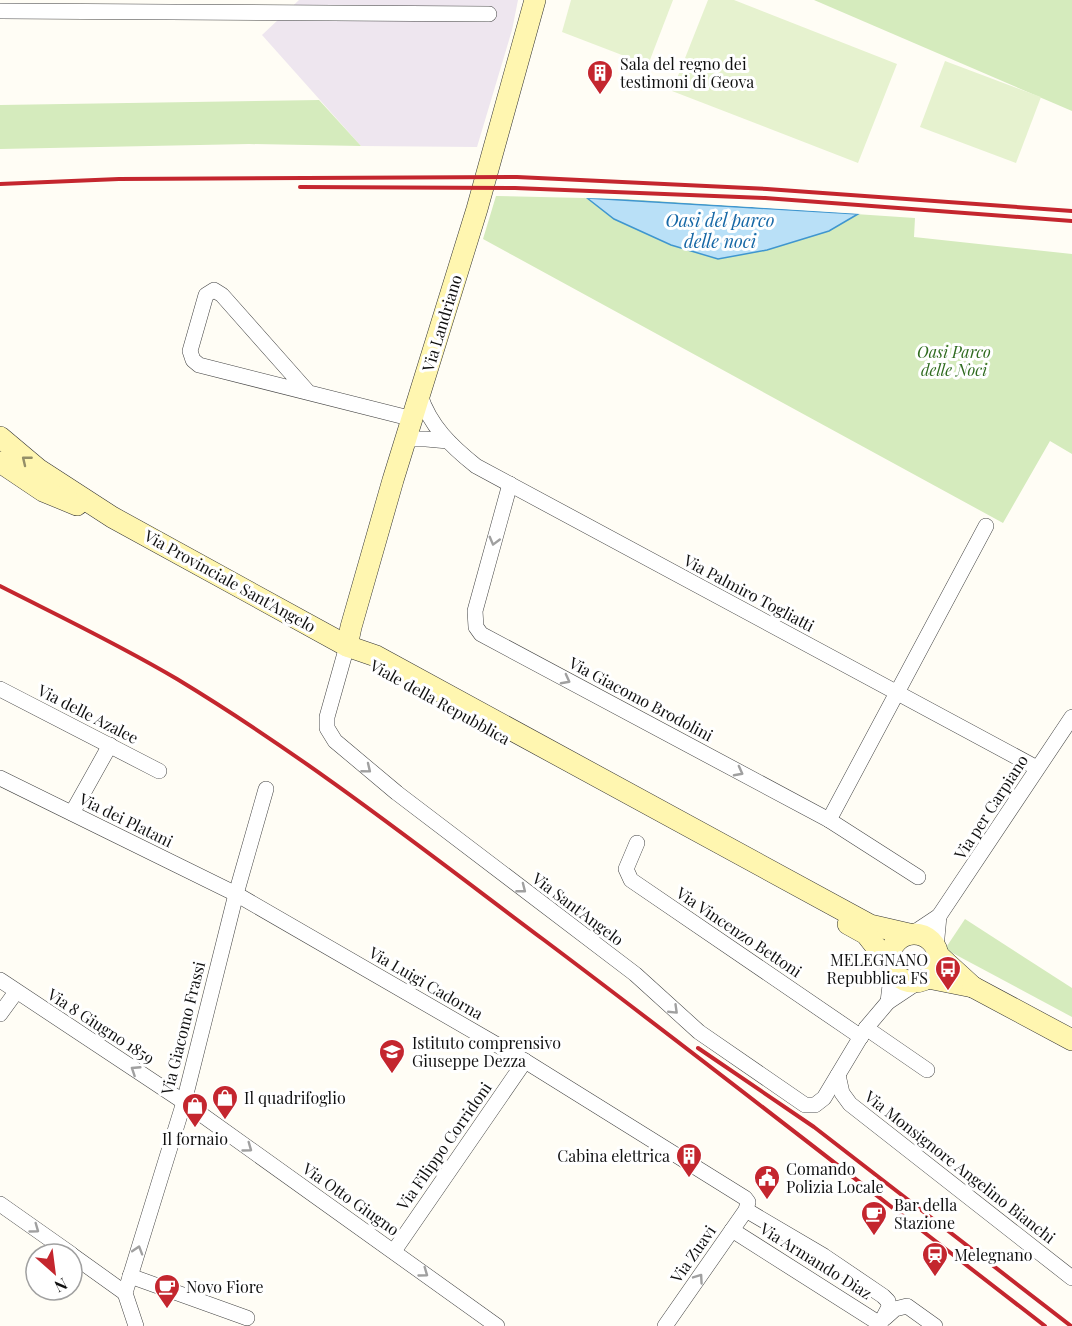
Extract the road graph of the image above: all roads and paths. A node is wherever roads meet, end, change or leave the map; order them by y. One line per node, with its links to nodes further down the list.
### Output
1 (535, 0): 8 (street, Via Landriano)
2 (83, 5): 3 (street); 5 (street)
3 (231, 5): 4 (street)
4 (443, 7): 6 (street)
5 (0, 11)
6 (489, 14)
7 (308, 392): 7 (street); 9 (street)
8 (420, 395): 9 (street, Via Landriano); 12 (street, Via Palmiro Togliatti)
9 (412, 419): 11 (street, Via Landriano)
10 (0, 437): 15 (street, Via Provinciale Sant'Angelo, one-way to 10)
11 (406, 439): 12 (street); 17 (street, Via Landriano)
12 (448, 441): 14 (street, Via Palmiro Togliatti)
13 (0, 462): 15 (street, Via Provinciale Sant'Angelo)
14 (510, 484): 19 (street, Via Palmiro Togliatti); 27 (street, Via Giacomo Brodolini, one-way to 27)
15 (112, 517): 17 (street, Via Provinciale Sant'Angelo)
16 (987, 526): 19 (street)
17 (347, 646): 32 (street, Viale della Repubblica); 34 (street, Viale della Repubblica); 45 (street, Via Sant'Angelo, one-way to 45)
18 (0, 689): 21 (street, Via delle Azalee)
19 (898, 693): 22 (street, Via Palmiro Togliatti); 27 (street)
20 (1072, 717): 22 (street, Via per Carpiano)
21 (110, 745): 23 (street, Via delle Azalee); 26 (street)
22 (1037, 768): 31 (street, Via per Carpiano)
23 (159, 771)
24 (0, 778): 26 (street, Via dei Platani)
25 (266, 789): 30 (street, Via Giacomo Frassi)
26 (72, 813): 30 (street, Via dei Platani)
27 (829, 820): 29 (street, Via Giacomo Brodolini)
28 (637, 843): 41 (street, Via Vincenzo Bettoni)
29 (918, 877)
30 (236, 894): 43 (street, Via Luigi Cadorna); 46 (street, Via Giacomo Frassi)
31 (939, 916): 32 (street, Via per Carpiano); 33 (street, Via per Carpiano)
32 (911, 934): 33 (street, Viale della Repubblica); 34 (street)
33 (937, 951): 36 (street); 37 (street, Viale della Repubblica)
34 (891, 967): 36 (street, Viale della Repubblica); 39 (street)
35 (0, 980): 38 (street, Via 8 Giugno 1859)
36 (923, 980): 37 (street, Viale della Repubblica); 39 (street)
37 (972, 987): 42 (street, Viale della Repubblica)
38 (16, 992): 40 (street); 46 (street, Via 8 Giugno 1859, one-way to 38)
39 (888, 1002): 41 (street)
40 (0, 1014)
41 (863, 1032): 44 (street, Via Vincenzo Bettoni); 45 (street)
42 (1072, 1040)
43 (525, 1061): 48 (street, Via Luigi Cadorna); 51 (street, Via Filippo Corridoni)
44 (927, 1070)
45 (835, 1079): 54 (street, Via Monsignore Angelino Bianchi)
46 (184, 1102): 51 (street, Via Otto Giugno, one-way to 51); 53 (street, Via Giacomo Frassi, one-way to 46)
47 (0, 1204): 50 (street, one-way to 50)
48 (747, 1206): 49 (street, Via Zuavi); 57 (street, Via Armando Diaz)
49 (732, 1230): 57 (street, Via Armando Diaz); 60 (street, Via Zuavi, one-way to 49)
50 (53, 1242)
51 (394, 1251): 59 (street, Via Otto Giugno, one-way to 59)
52 (84, 1264): 55 (street)
53 (130, 1276): 55 (street, Via Giacomo Frassi); 56 (street)
54 (1072, 1278)
55 (125, 1293): 58 (street)
56 (247, 1318)
57 (880, 1325): 61 (street)
58 (136, 1326)
59 (498, 1326)
60 (665, 1326)
61 (935, 1326)

